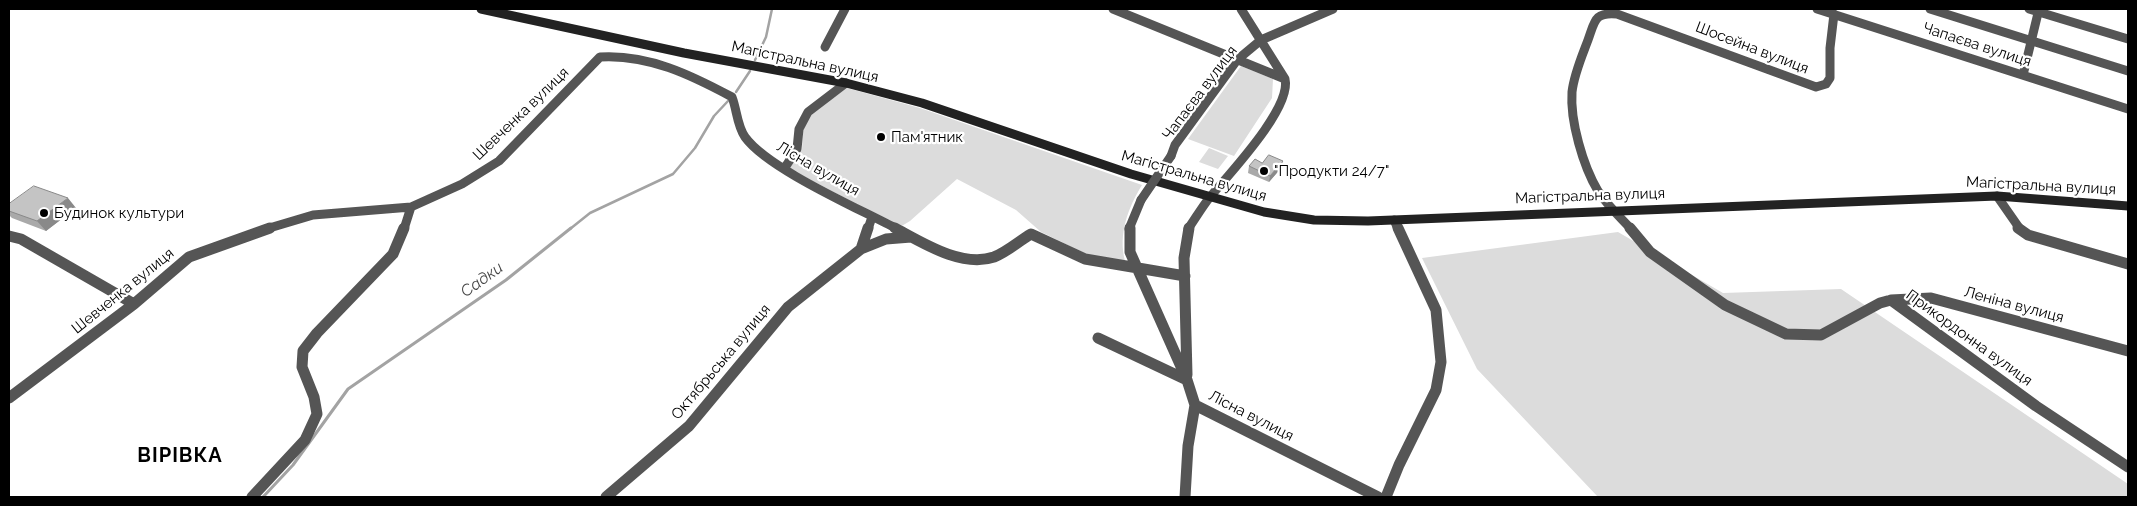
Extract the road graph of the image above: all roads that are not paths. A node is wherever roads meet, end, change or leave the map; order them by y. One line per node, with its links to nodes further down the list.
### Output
1 (481, 9): 20 (main road, Магістральна вулиця)
2 (845, 9): 14 (street)
3 (1113, 9): 16 (street)
4 (1241, 9): 12 (street)
5 (1333, 9): 12 (street, Чапаєва вулиця)
6 (1817, 9): 10 (street, Чапаєва вулиця)
7 (1930, 9): 13 (street)
8 (2029, 9): 9 (street)
9 (2038, 10): 11 (street); 13 (street)
10 (1839, 13): 18 (street, Чапаєва вулиця); 27 (street, Шосейна вулиця)
11 (2128, 38)
12 (1261, 40): 16 (street, Чапаєва вулиця); 19 (street)
13 (2032, 42): 17 (street); 18 (street)
14 (825, 47)
15 (600, 57): 22 (street, Лісна вулиця); 26 (street, Шевченка вулиця)
16 (1238, 60): 19 (street); 34 (street, Чапаєва вулиця, bridge)
17 (2128, 71)
18 (2023, 75): 21 (street, Чапаєва вулиця)
19 (1285, 79): 24 (street)
20 (846, 83): 22 (street); 24 (main road, Магістральна вулиця)
21 (2128, 109)
22 (784, 169): 28 (street, Лісна вулиця)
23 (1997, 196): 25 (main road, Магістральна вулиця); 27 (main road, Магістральна вулиця); 33 (street)
24 (1209, 198): 29 (main road, Магістральна вулиця); 35 (street)
25 (2128, 206)
26 (411, 207): 37 (street, Шевченка вулиця); 44 (street)
27 (1612, 210): 29 (main road, Магістральна вулиця); 36 (street, Прикордонна вулиця)
28 (872, 217): 31 (street, Лісна вулиця); 32 (street)
29 (1394, 220): 48 (street)
30 (9, 236): 37 (street)
31 (912, 237): 32 (street, Октябрьська вулиця); 34 (street, Лісна вулиця)
32 (861, 250): 45 (street, Октябрьська вулиця)
33 (2128, 264)
34 (1136, 268): 35 (street); 40 (street, Чапаєва вулиця)
35 (1185, 276): 40 (street)
36 (1891, 300): 39 (street, Леніна вулиця); 43 (street, Прикордонна вулиця)
37 (134, 304): 41 (street, Шевченка вулиця)
38 (1098, 338): 40 (street)
39 (2128, 351)
40 (1187, 380): 42 (street, Лісна вулиця)
41 (9, 398)
42 (1196, 405): 46 (street); 47 (street, Лісна вулиця)
43 (2128, 467)
44 (252, 497)
45 (606, 497)
46 (1186, 497)
47 (1378, 497)
48 (1386, 497)

